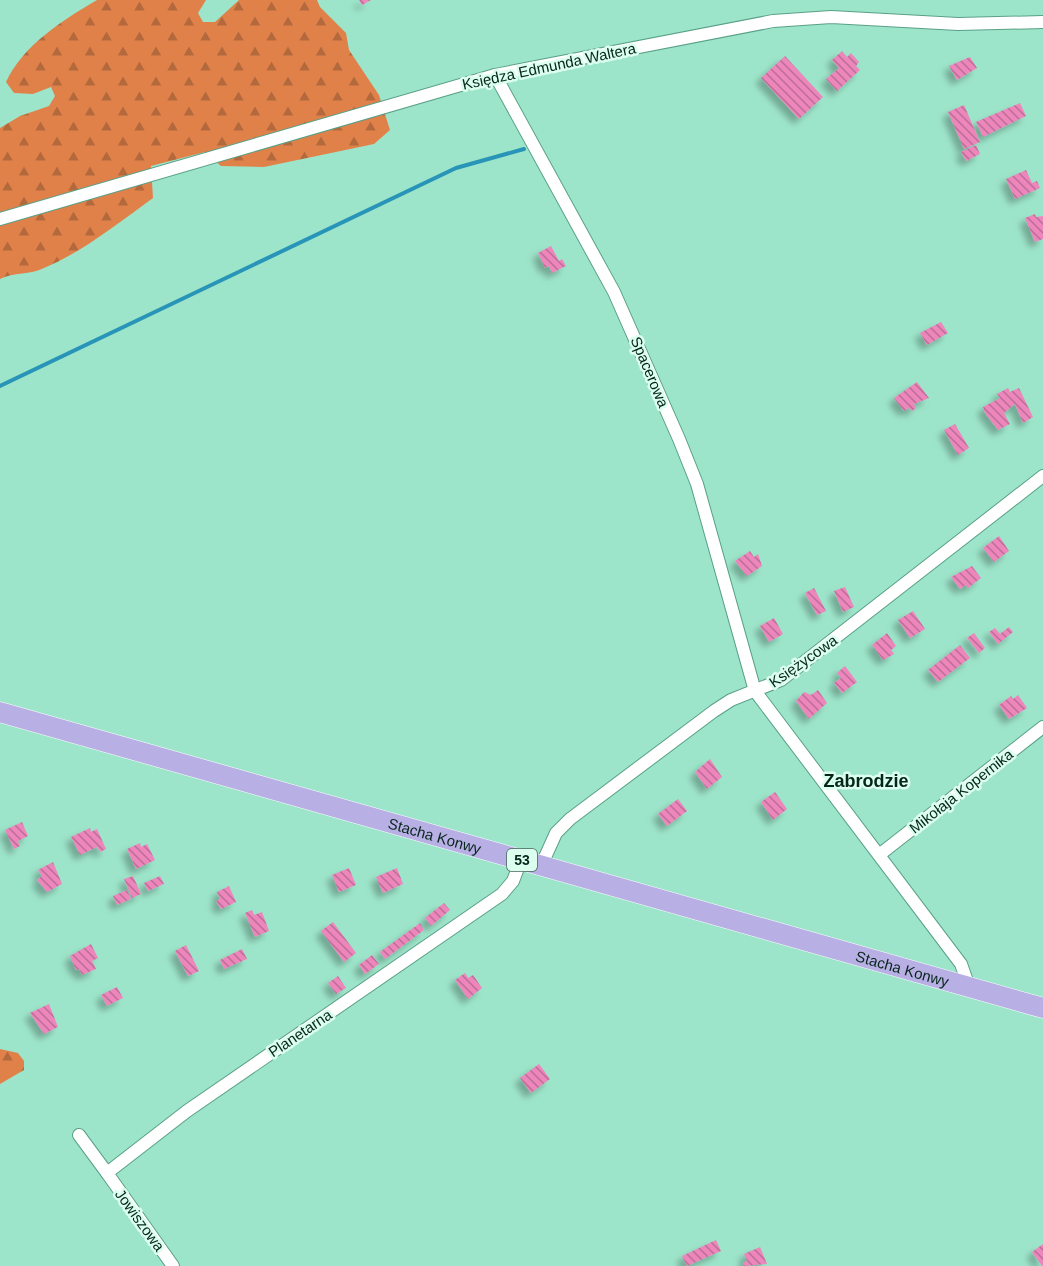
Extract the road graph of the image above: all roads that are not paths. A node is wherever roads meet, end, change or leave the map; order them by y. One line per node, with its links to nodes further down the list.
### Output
1 (1043, 22): 2 (street, Księdza Edmunda Waltera)
2 (495, 75): 3 (street, Księdza Edmunda Waltera); 5 (street, Spacerowa)
3 (0, 219)
4 (1043, 476): 5 (street, Księżycowa)
5 (755, 691): 8 (street); 10 (street, Księżycowa)
6 (0, 712): 9 (main road, Stacha Konwy / 53)
7 (1043, 728): 8 (street, Mikołaja Kopernika)
8 (879, 855): 11 (street)
9 (521, 860): 10 (main road, Stacha Konwy / 53); 14 (street, Planetarna)
10 (541, 866): 11 (main road, Stacha Konwy / 53)
11 (969, 987): 12 (main road, Stacha Konwy / 53)
12 (1043, 1008)
13 (80, 1136): 14 (street)
14 (106, 1173): 15 (street, Jowiszowa)
15 (173, 1266)

